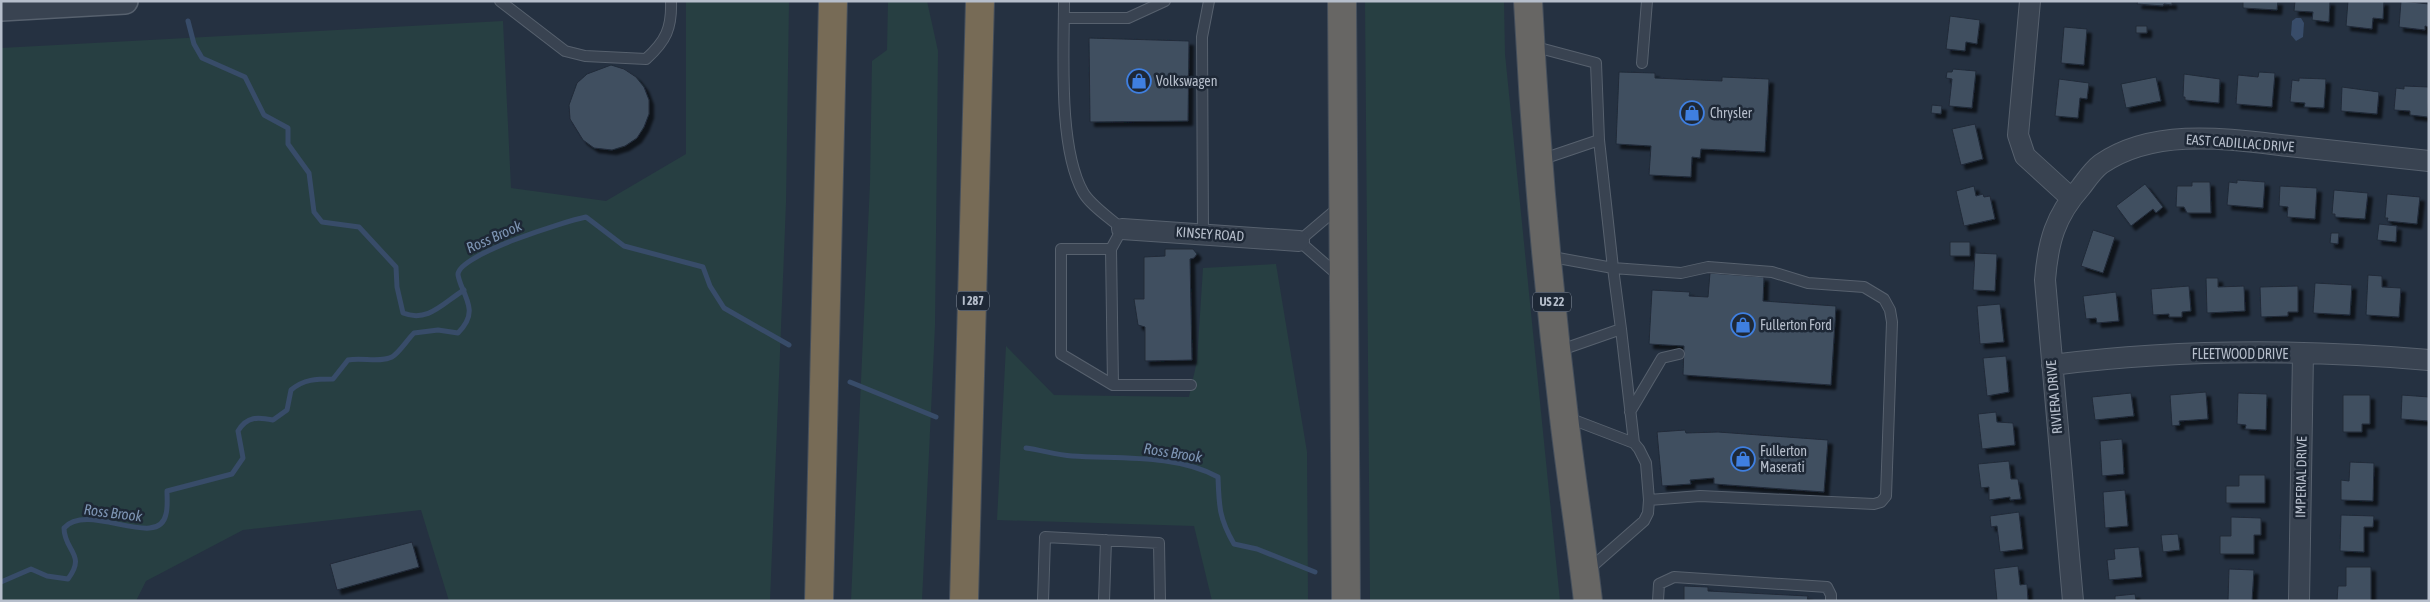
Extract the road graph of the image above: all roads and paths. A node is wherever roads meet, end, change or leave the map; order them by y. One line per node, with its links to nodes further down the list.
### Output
1 (125, 1): 13 (street)
2 (500, 1): 3 (lane)
3 (671, 1)
4 (832, 1): 43 (highway)
5 (980, 1): 44 (highway, I 287)
6 (1064, 1): 14 (lane)
7 (1165, 1): 14 (lane)
8 (1209, 1): 23 (lane)
9 (1342, 1): 21 (highway)
10 (1528, 1): 15 (highway, US 22)
11 (1647, 1): 16 (lane)
12 (2030, 1): 20 (street)
13 (1, 8)
14 (1064, 18): 22 (lane)
15 (1530, 46): 17 (lane); 18 (highway, US 22)
16 (1642, 63)
17 (1599, 140): 18 (lane); 27 (lane)
18 (1539, 160): 26 (highway, US 22)
19 (2429, 161): 20 (street, EAST CADILLAC DRIVE)
20 (2071, 198): 34 (street, RIVIERA DRIVE)
21 (1344, 203): 24 (lane); 28 (highway)
22 (1122, 228): 23 (street, KINSEY ROAD); 25 (lane)
23 (1203, 234): 24 (street, KINSEY ROAD)
24 (1299, 241): 28 (lane)
25 (1111, 249): 35 (lane); 35 (lane)
26 (1547, 256): 27 (lane); 30 (highway, US 22)
27 (1614, 268): 29 (lane); 40 (lane)
28 (1344, 281): 48 (highway)
29 (1621, 329): 30 (lane); 37 (lane)
30 (1557, 351): 38 (highway, US 22)
31 (2303, 353): 33 (street, FLEETWOOD DRIVE); 34 (street, FLEETWOOD DRIVE); 53 (street, IMPERIAL DRIVE)
32 (1679, 354): 37 (lane)
33 (2429, 360)
34 (2052, 365): 52 (street, RIVIERA DRIVE)
35 (1113, 385): 36 (lane)
36 (1191, 385)
37 (1630, 412): 39 (lane)
38 (1564, 416): 39 (lane); 42 (highway, US 22)
39 (1634, 443): 40 (lane)
40 (1649, 500): 42 (lane)
41 (1106, 540): 45 (lane); 46 (lane); 47 (lane)
42 (1585, 573): 49 (highway, US 22)
43 (819, 601)
44 (964, 601)
45 (1043, 601)
46 (1104, 601)
47 (1160, 601)
48 (1346, 601)
49 (1588, 601)
50 (1658, 601): 51 (lane)
51 (1830, 601)
52 (2073, 601)
53 (2298, 601)

